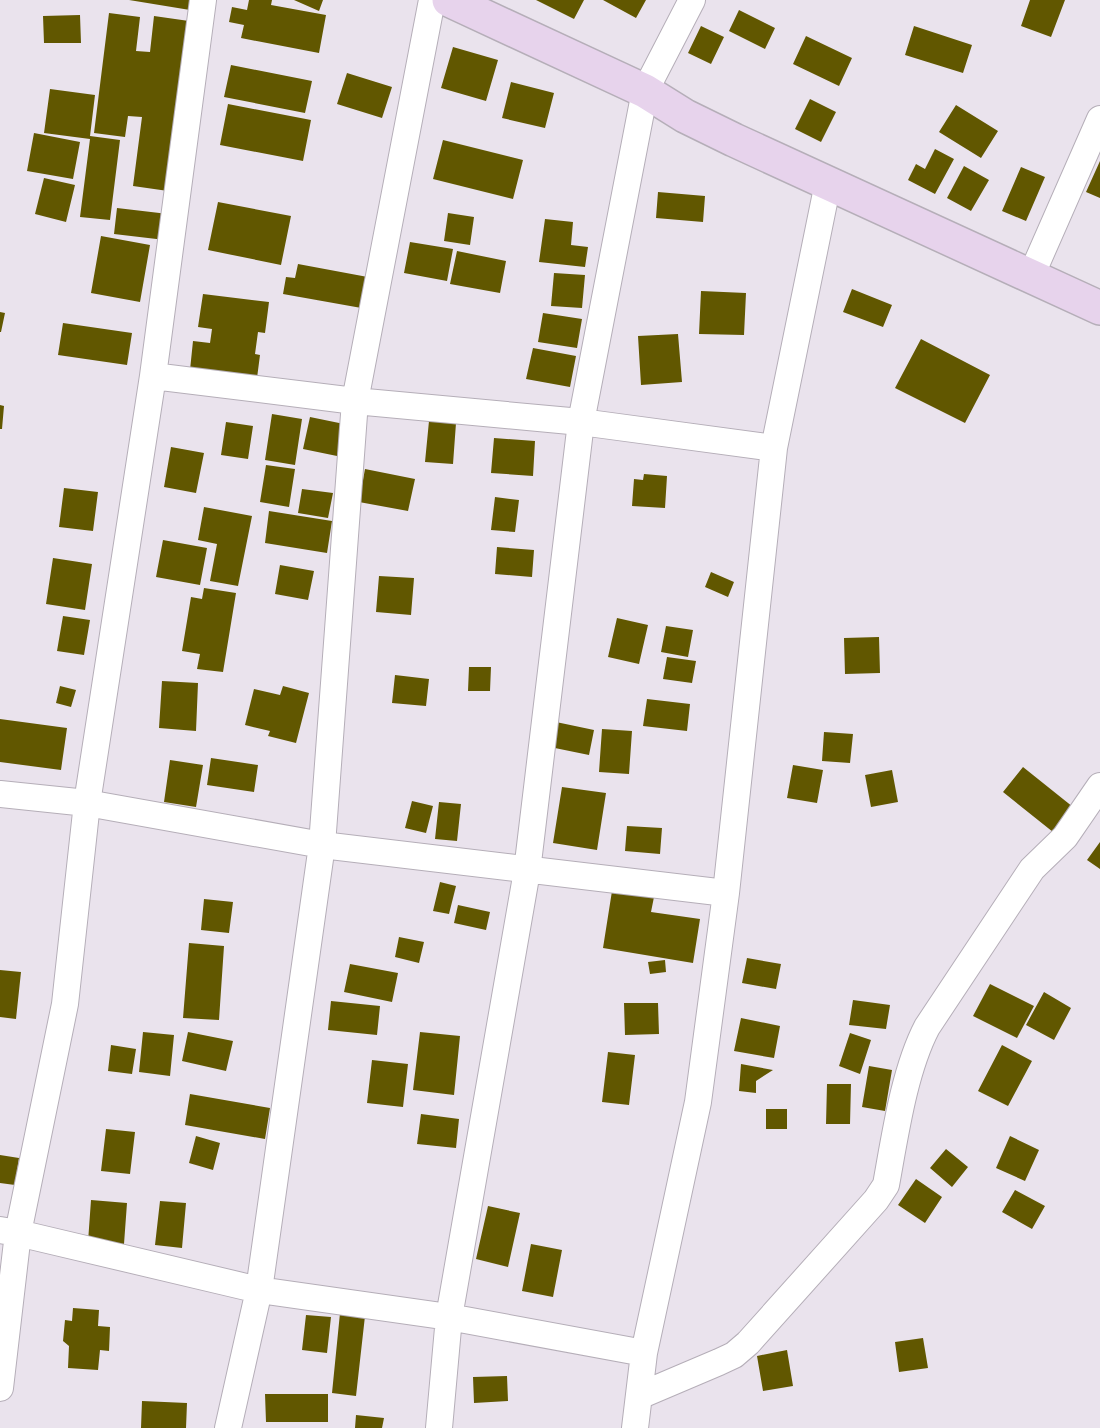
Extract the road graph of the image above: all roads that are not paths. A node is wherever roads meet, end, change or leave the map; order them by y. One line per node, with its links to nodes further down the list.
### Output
1 (203, 0): 10 (street)
2 (432, 0): 11 (street)
3 (449, 0): 5 (street)
4 (692, 0): 5 (street)
5 (645, 91): 7 (street); 12 (street)
6 (1100, 119): 8 (street)
7 (828, 183): 8 (street); 13 (street)
8 (1031, 276): 9 (street)
9 (1100, 308)
10 (153, 376): 11 (street); 16 (street)
11 (355, 401): 12 (street); 17 (street)
12 (581, 422): 13 (street); 18 (street)
13 (774, 448): 19 (street)
14 (1100, 786): 25 (street)
15 (0, 794): 16 (street)
16 (87, 803): 17 (street); 20 (street)
17 (322, 845): 18 (street); 21 (street)
18 (527, 871): 19 (street); 22 (street)
19 (726, 893): 23 (street)
20 (9, 1232): 21 (street); 24 (street)
21 (259, 1290): 22 (street); 26 (street)
22 (450, 1317): 23 (street); 27 (street)
23 (644, 1353): 25 (street)
24 (0, 1388)
25 (639, 1396): 28 (street)
26 (228, 1428)
27 (439, 1428)
28 (635, 1428)

